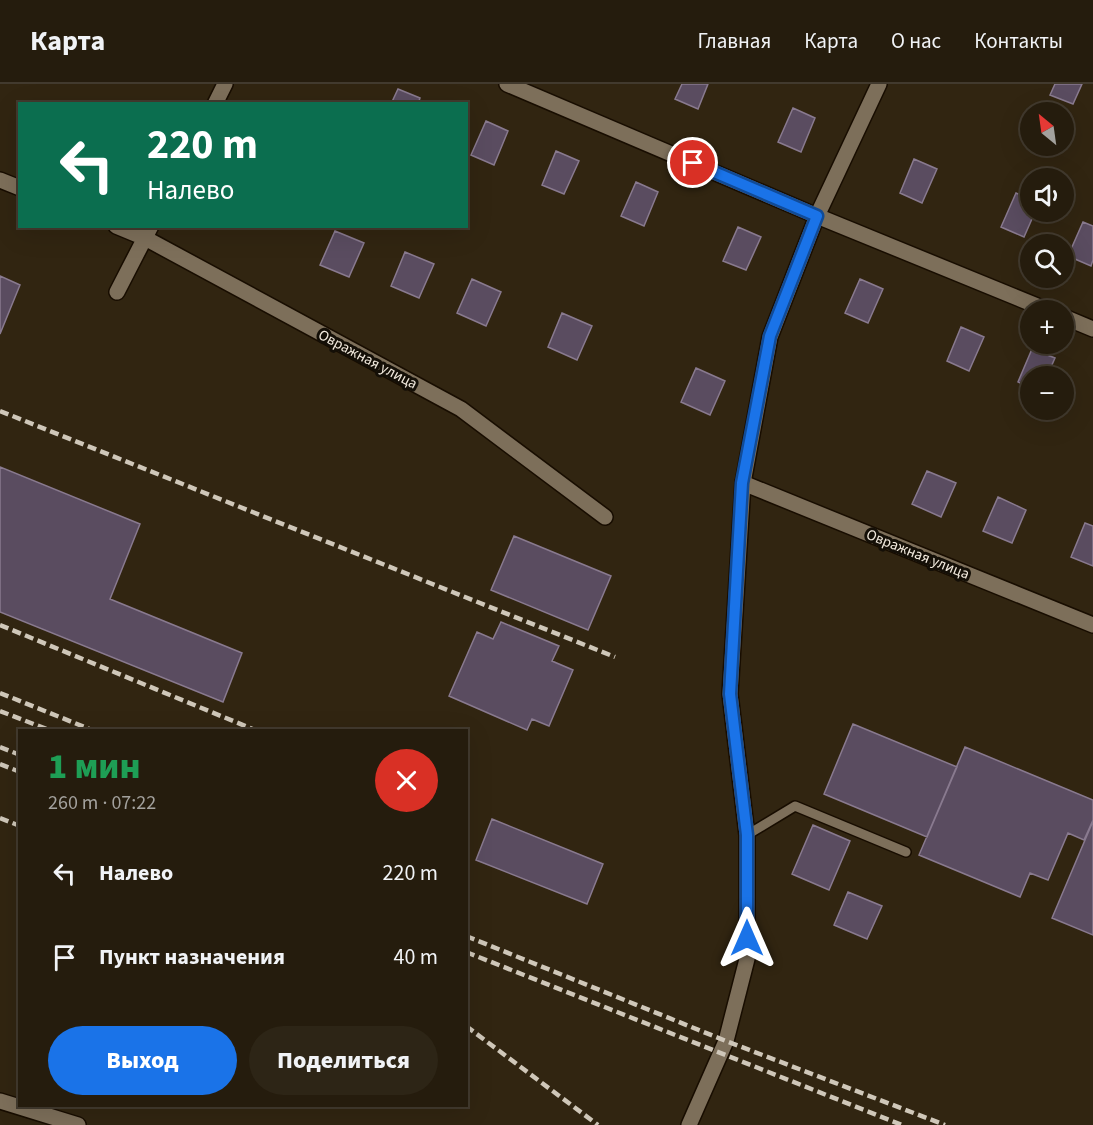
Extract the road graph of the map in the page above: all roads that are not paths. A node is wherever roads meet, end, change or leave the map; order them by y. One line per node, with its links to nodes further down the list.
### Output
1 (225, 84): 4 (street)
2 (507, 84): 7 (street)
3 (879, 84): 7 (street)
4 (216, 102)
5 (0, 180): 6 (street)
6 (18, 187)
7 (817, 216): 11 (street); 14 (street)
8 (127, 228): 9 (street, Овражная улица)
9 (148, 232): 10 (street); 15 (street, Овражная улица)
10 (117, 292)
11 (1023, 300)
12 (1074, 321): 13 (street)
13 (1093, 329)
14 (742, 483): 16 (street, Овражная улица); 17 (street)
15 (605, 517)
16 (1093, 625)
17 (747, 835): 18 (lane); 23 (street)
18 (906, 852)
19 (0, 1101): 20 (street)
20 (18, 1107)
21 (20, 1107): 22 (street)
22 (78, 1125)
23 (689, 1125)

